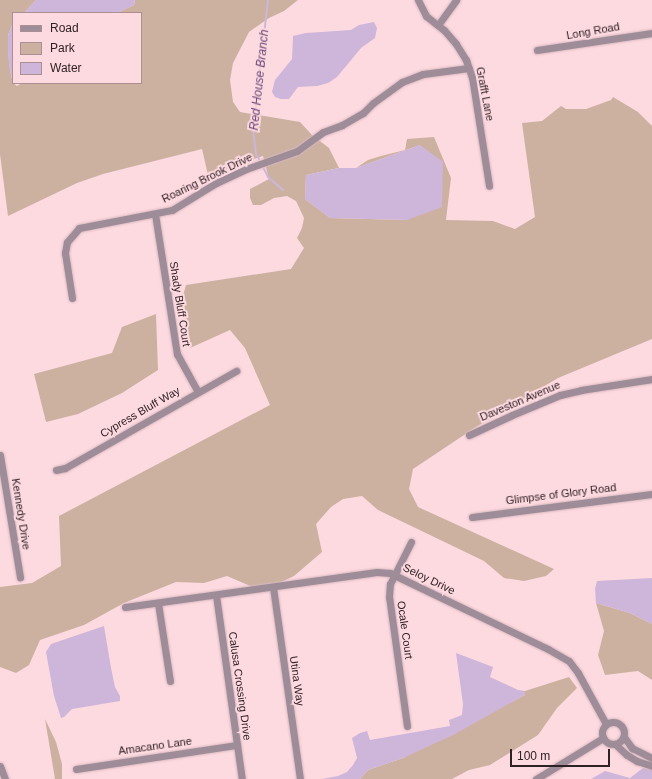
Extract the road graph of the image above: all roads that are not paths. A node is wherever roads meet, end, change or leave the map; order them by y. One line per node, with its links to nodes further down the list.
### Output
1 (418, 0): 3 (street, Grafft Lane)
2 (456, 0): 3 (street)
3 (438, 26): 6 (street, Grafft Lane)
4 (652, 33): 5 (street, Long Road)
5 (537, 50)
6 (469, 68): 7 (street, Grafft Lane); 8 (street, Roaring Brook Drive)
7 (489, 186)
8 (154, 214): 9 (street, Roaring Brook Drive); 12 (street, Shady Bluff Court)
9 (72, 298)
10 (236, 371): 12 (street, Cypress Bluff Way)
11 (652, 379): 13 (street, Daveston Avenue)
12 (198, 392): 16 (street, Cypress Bluff Way)
13 (469, 436)
14 (0, 455): 15 (street, Kennedy Drive)
15 (1, 465): 21 (street, Kennedy Drive)
16 (56, 470)
17 (652, 494): 18 (street, Glimpse of Glory Road)
18 (472, 517)
19 (410, 542): 20 (street, Ocale Court)
20 (394, 574): 22 (street, Seloy Drive); 27 (street, Seloy Drive); 28 (street, Ocale Court)
21 (20, 577)
22 (273, 587): 23 (street, Seloy Drive); 37 (street, Utina Way)
23 (216, 595): 24 (street, Seloy Drive); 32 (street, Calusa Crossing Drive)
24 (158, 602): 25 (street, Seloy Drive); 26 (street)
25 (125, 607)
26 (170, 681)
27 (606, 724): 29 (street); 30 (street)
28 (407, 726)
29 (624, 737): 31 (street); 33 (street)
30 (603, 738): 31 (street); 40 (street)
31 (615, 744): 35 (street)
32 (237, 745): 36 (street, Amacano Lane); 39 (street, Calusa Crossing Drive)
33 (652, 758)
34 (0, 766): 38 (street)
35 (652, 766)
36 (76, 769)
37 (300, 778)
38 (5, 779)
39 (242, 779)
40 (536, 779)

